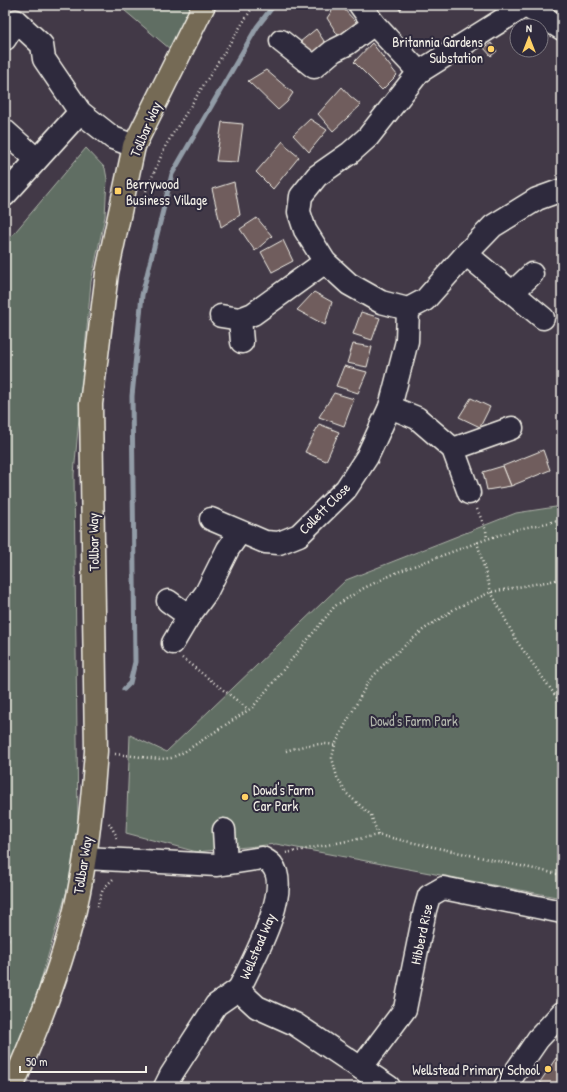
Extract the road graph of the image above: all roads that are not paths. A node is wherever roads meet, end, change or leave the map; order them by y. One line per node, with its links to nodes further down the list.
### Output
1 (204, 5): 11 (main road, Tollbar Way)
2 (360, 5): 4 (street)
3 (526, 5): 5 (street); 8 (street)
4 (374, 24): 7 (street); 8 (street)
5 (562, 29)
6 (5, 39): 9 (street)
7 (281, 41)
8 (419, 72): 16 (street)
9 (80, 112): 11 (street); 12 (street)
10 (5, 131): 12 (street)
11 (134, 146): 32 (main road, Tollbar Way)
12 (36, 160): 14 (street)
13 (562, 190): 15 (street)
14 (5, 195)
15 (466, 254): 18 (street); 19 (street)
16 (325, 262): 19 (street); 21 (street)
17 (532, 274): 18 (street)
18 (513, 292): 20 (street)
19 (408, 309): 22 (street, Collett Close)
20 (543, 318)
21 (242, 342)
22 (390, 407): 24 (street); 27 (street, Collett Close)
23 (512, 428): 24 (street)
24 (453, 449): 25 (street)
25 (468, 493)
26 (211, 519): 27 (street, Collett Close)
27 (240, 532): 29 (street)
28 (168, 601): 29 (street)
29 (189, 616): 30 (street)
30 (173, 643)
31 (224, 830): 33 (street)
32 (85, 858): 33 (street); 38 (main road, Tollbar Way)
33 (226, 863): 35 (street, Wellstead Way)
34 (562, 912): 37 (street, Hibberd Rise)
35 (239, 989): 37 (street, Wellstead Way); 39 (street)
36 (562, 1013): 41 (street)
37 (361, 1068): 40 (street, Wellstead Way)
38 (12, 1087)
39 (165, 1087)
40 (389, 1087)
41 (505, 1087)

